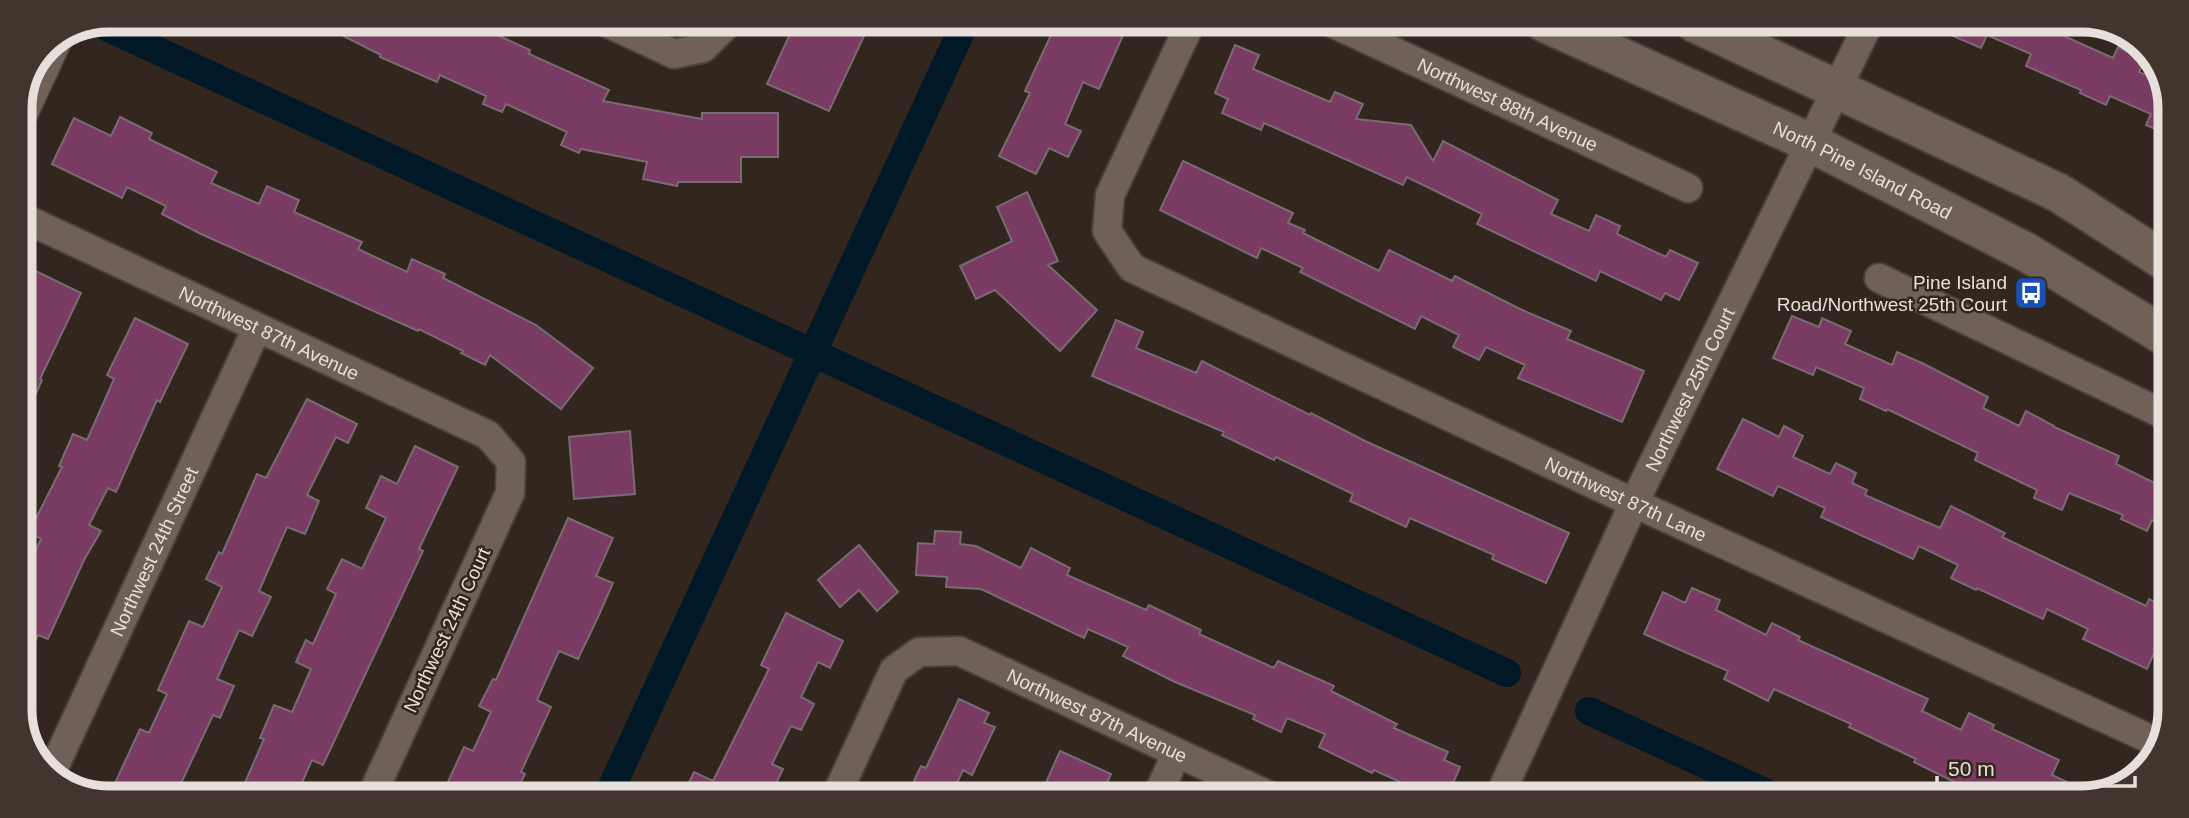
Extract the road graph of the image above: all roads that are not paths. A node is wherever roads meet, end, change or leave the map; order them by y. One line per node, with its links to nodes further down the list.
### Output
1 (627, 32): 2 (street)
2 (719, 32)
3 (1186, 32): 18 (street, Northwest 87th Lane)
4 (1351, 32): 10 (street, Northwest 88th Avenue)
5 (1565, 32): 9 (main road, North Pine Island Road)
6 (1714, 32): 8 (main road)
7 (1865, 32): 8 (street, Northwest 25th Court)
8 (1838, 89): 9 (street, Northwest 25th Court); 12 (main road)
9 (1811, 143): 15 (main road, North Pine Island Road); 18 (street, Northwest 25th Court)
10 (1688, 188)
11 (32, 222): 14 (street, Northwest 87th Avenue)
12 (2157, 255)
13 (1879, 278): 16 (street)
14 (257, 328): 17 (street, Northwest 87th Avenue); 21 (street, Northwest 24th Street)
15 (2157, 332)
16 (2158, 411)
17 (511, 462): 22 (street, Northwest 24th Court)
18 (1634, 503): 19 (street, Northwest 87th Lane); 26 (street, Northwest 25th Court)
19 (2151, 740)
20 (1177, 754): 23 (street, Northwest 87th Avenue); 24 (street); 25 (street, Northwest 87th Avenue)
21 (55, 765)
22 (376, 786)
23 (841, 786)
24 (1162, 786)
25 (1248, 786)
26 (1504, 786)

